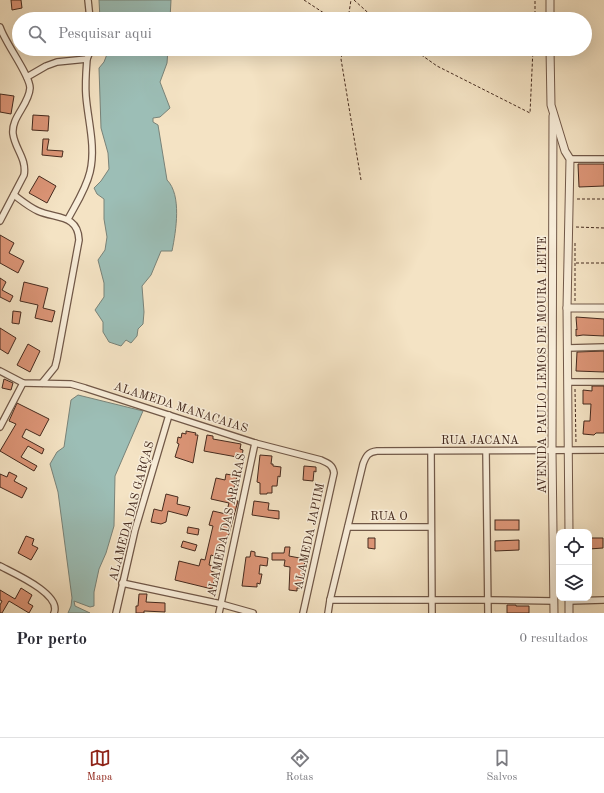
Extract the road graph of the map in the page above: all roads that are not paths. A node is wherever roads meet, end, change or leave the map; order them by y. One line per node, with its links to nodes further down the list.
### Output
1 (88, 0): 3 (street)
2 (550, 0): 4 (street)
3 (89, 12)
4 (550, 12)
5 (0, 27): 6 (street)
6 (12, 52)
7 (14, 56): 11 (street)
8 (88, 56): 10 (street)
9 (550, 56): 12 (street, AVENIDA PAULO LEMOS DE MOURA LEITE)
10 (87, 59): 11 (street); 16 (street)
11 (27, 77): 15 (street)
12 (553, 116): 13 (street, AVENIDA PAULO LEMOS DE MOURA LEITE); 33 (street, AVENIDA PAULO LEMOS DE MOURA LEITE)
13 (570, 159): 14 (street); 18 (street, AVENIDA PAULO LEMOS DE MOURA LEITE)
14 (604, 159)
15 (14, 195): 16 (street); 17 (street)
16 (68, 219): 26 (street)
17 (0, 222)
18 (567, 308): 19 (street); 21 (street, AVENIDA PAULO LEMOS DE MOURA LEITE)
19 (604, 308)
20 (604, 347): 21 (street)
21 (568, 348): 25 (street, AVENIDA PAULO LEMOS DE MOURA LEITE)
22 (0, 371): 24 (street)
23 (604, 382): 25 (street)
24 (23, 383): 26 (street, ALAMEDA MANACAIAS); 28 (street)
25 (572, 383): 30 (street, AVENIDA PAULO LEMOS DE MOURA LEITE)
26 (42, 384): 27 (street, ALAMEDA MANACAIAS)
27 (169, 415): 29 (street, ALAMEDA MANACAIAS); 40 (street, ALAMEDA DAS GARÇAS)
28 (0, 427)
29 (255, 443): 35 (street, ALAMEDA MANACAIAS); 48 (street, ALAMEDA DAS ARARAS)
30 (573, 450): 31 (street, RUA JACANA); 33 (street, RUA JACANA); 38 (street, AVENIDA PAULO LEMOS DE MOURA LEITE)
31 (604, 450)
32 (486, 451): 33 (street, RUA JACANA); 34 (street, RUA JACANA); 43 (street)
33 (552, 451): 46 (street, AVENIDA PAULO LEMOS DE MOURA LEITE)
34 (431, 452): 36 (street, RUA JACANA); 37 (street)
35 (330, 465): 53 (street, ALAMEDA JAPIIM)
36 (348, 527): 37 (street, RUA O); 41 (street)
37 (431, 527): 42 (street)
38 (569, 529)
39 (0, 566): 49 (street)
40 (122, 583): 48 (street); 50 (street, ALAMEDA DAS GARÇAS)
41 (330, 600): 42 (street); 54 (street)
42 (432, 600): 43 (street); 55 (street)
43 (488, 600): 46 (street); 56 (street)
44 (592, 600): 45 (street)
45 (604, 600)
46 (554, 601): 57 (street, AVENIDA PAULO LEMOS DE MOURA LEITE)
47 (569, 601): 58 (street)
48 (220, 604): 51 (street, ALAMEDA DAS ARARAS); 52 (street)
49 (54, 613)
50 (116, 613)
51 (219, 613)
52 (253, 613)
53 (304, 613)
54 (328, 613)
55 (432, 613)
56 (488, 613)
57 (554, 613)
58 (569, 613)

